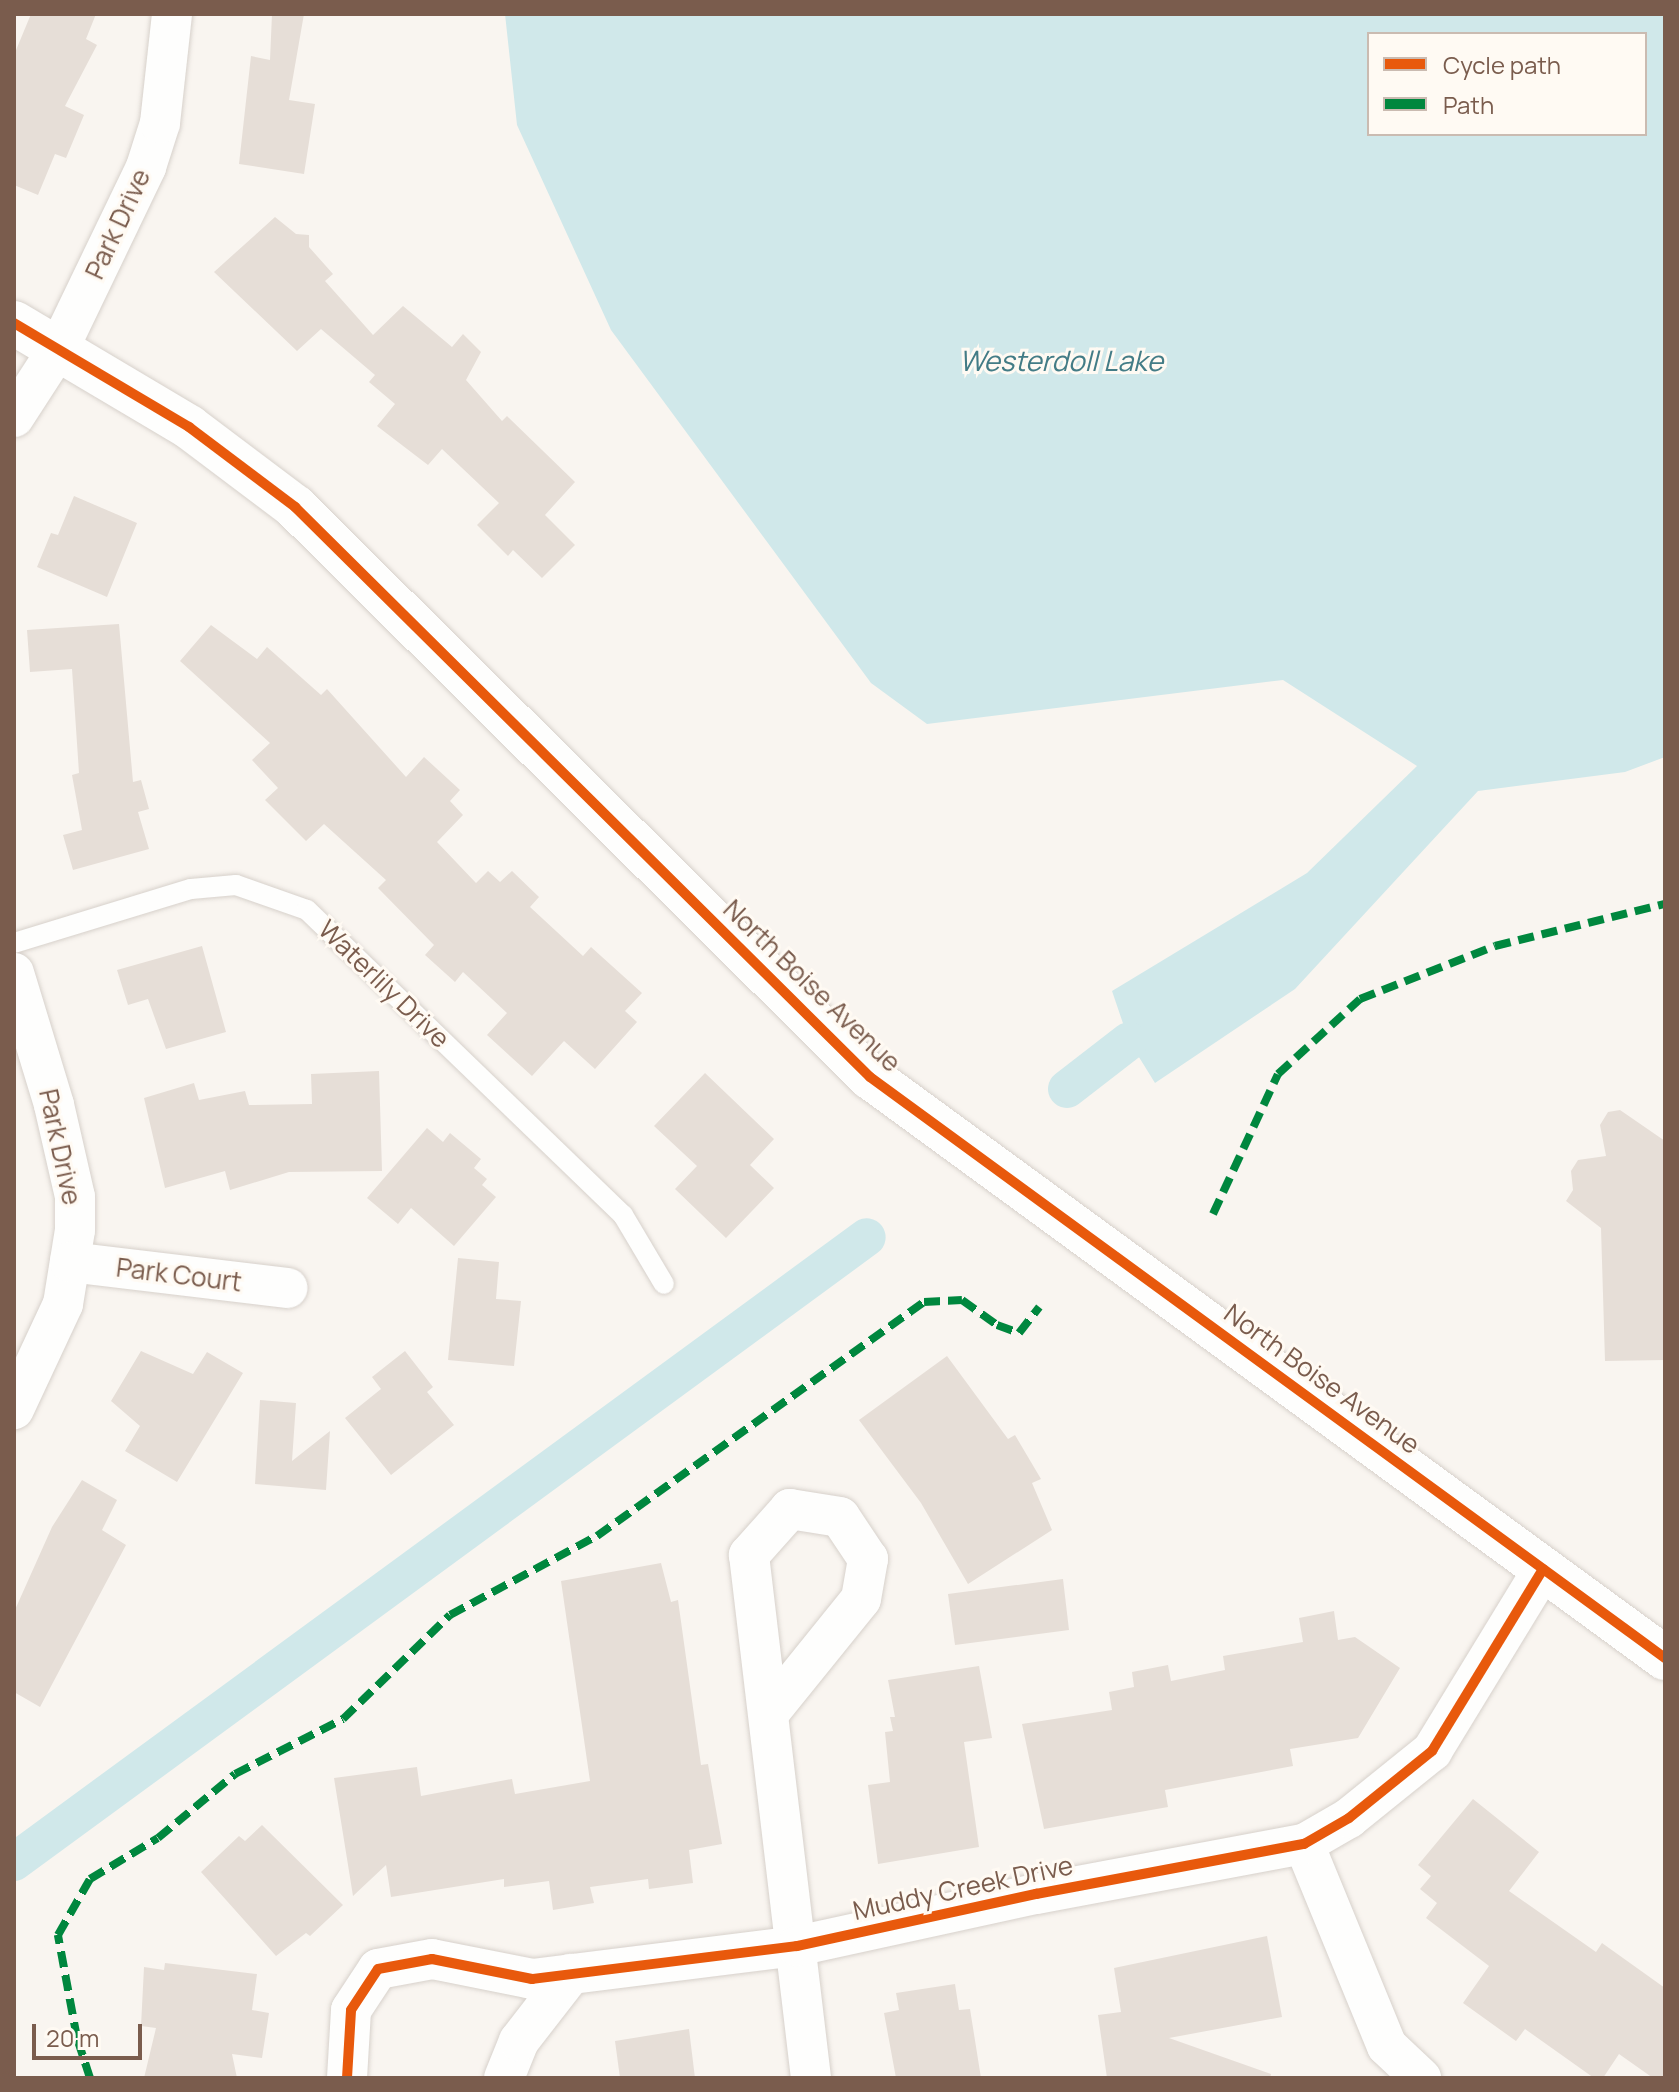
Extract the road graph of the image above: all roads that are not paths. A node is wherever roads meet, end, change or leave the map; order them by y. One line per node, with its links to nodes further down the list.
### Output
1 (172, 14): 3 (street, Park Drive)
2 (14, 323): 3 (street, North Boise Avenue)
3 (60, 346): 4 (street, Park Drive); 11 (street, North Boise Avenue)
4 (14, 417)
5 (14, 943): 8 (lane, Waterlily Drive)
6 (14, 973): 7 (street, Park Drive)
7 (70, 1262): 9 (street, Park Court); 10 (street, Park Drive)
8 (664, 1284)
9 (287, 1288)
10 (14, 1409)
11 (1543, 1569): 12 (street, North Boise Avenue); 14 (street, Muddy Creek Drive)
12 (1665, 1658)
13 (769, 1713): 13 (street); 15 (street)
14 (1304, 1844): 15 (street, Muddy Creek Drive); 20 (street)
15 (797, 1946): 16 (street, Muddy Creek Drive); 19 (street)
16 (571, 1974): 17 (street, Muddy Creek Drive); 18 (street)
17 (347, 2078)
18 (504, 2078)
19 (811, 2078)
20 (1421, 2078)

